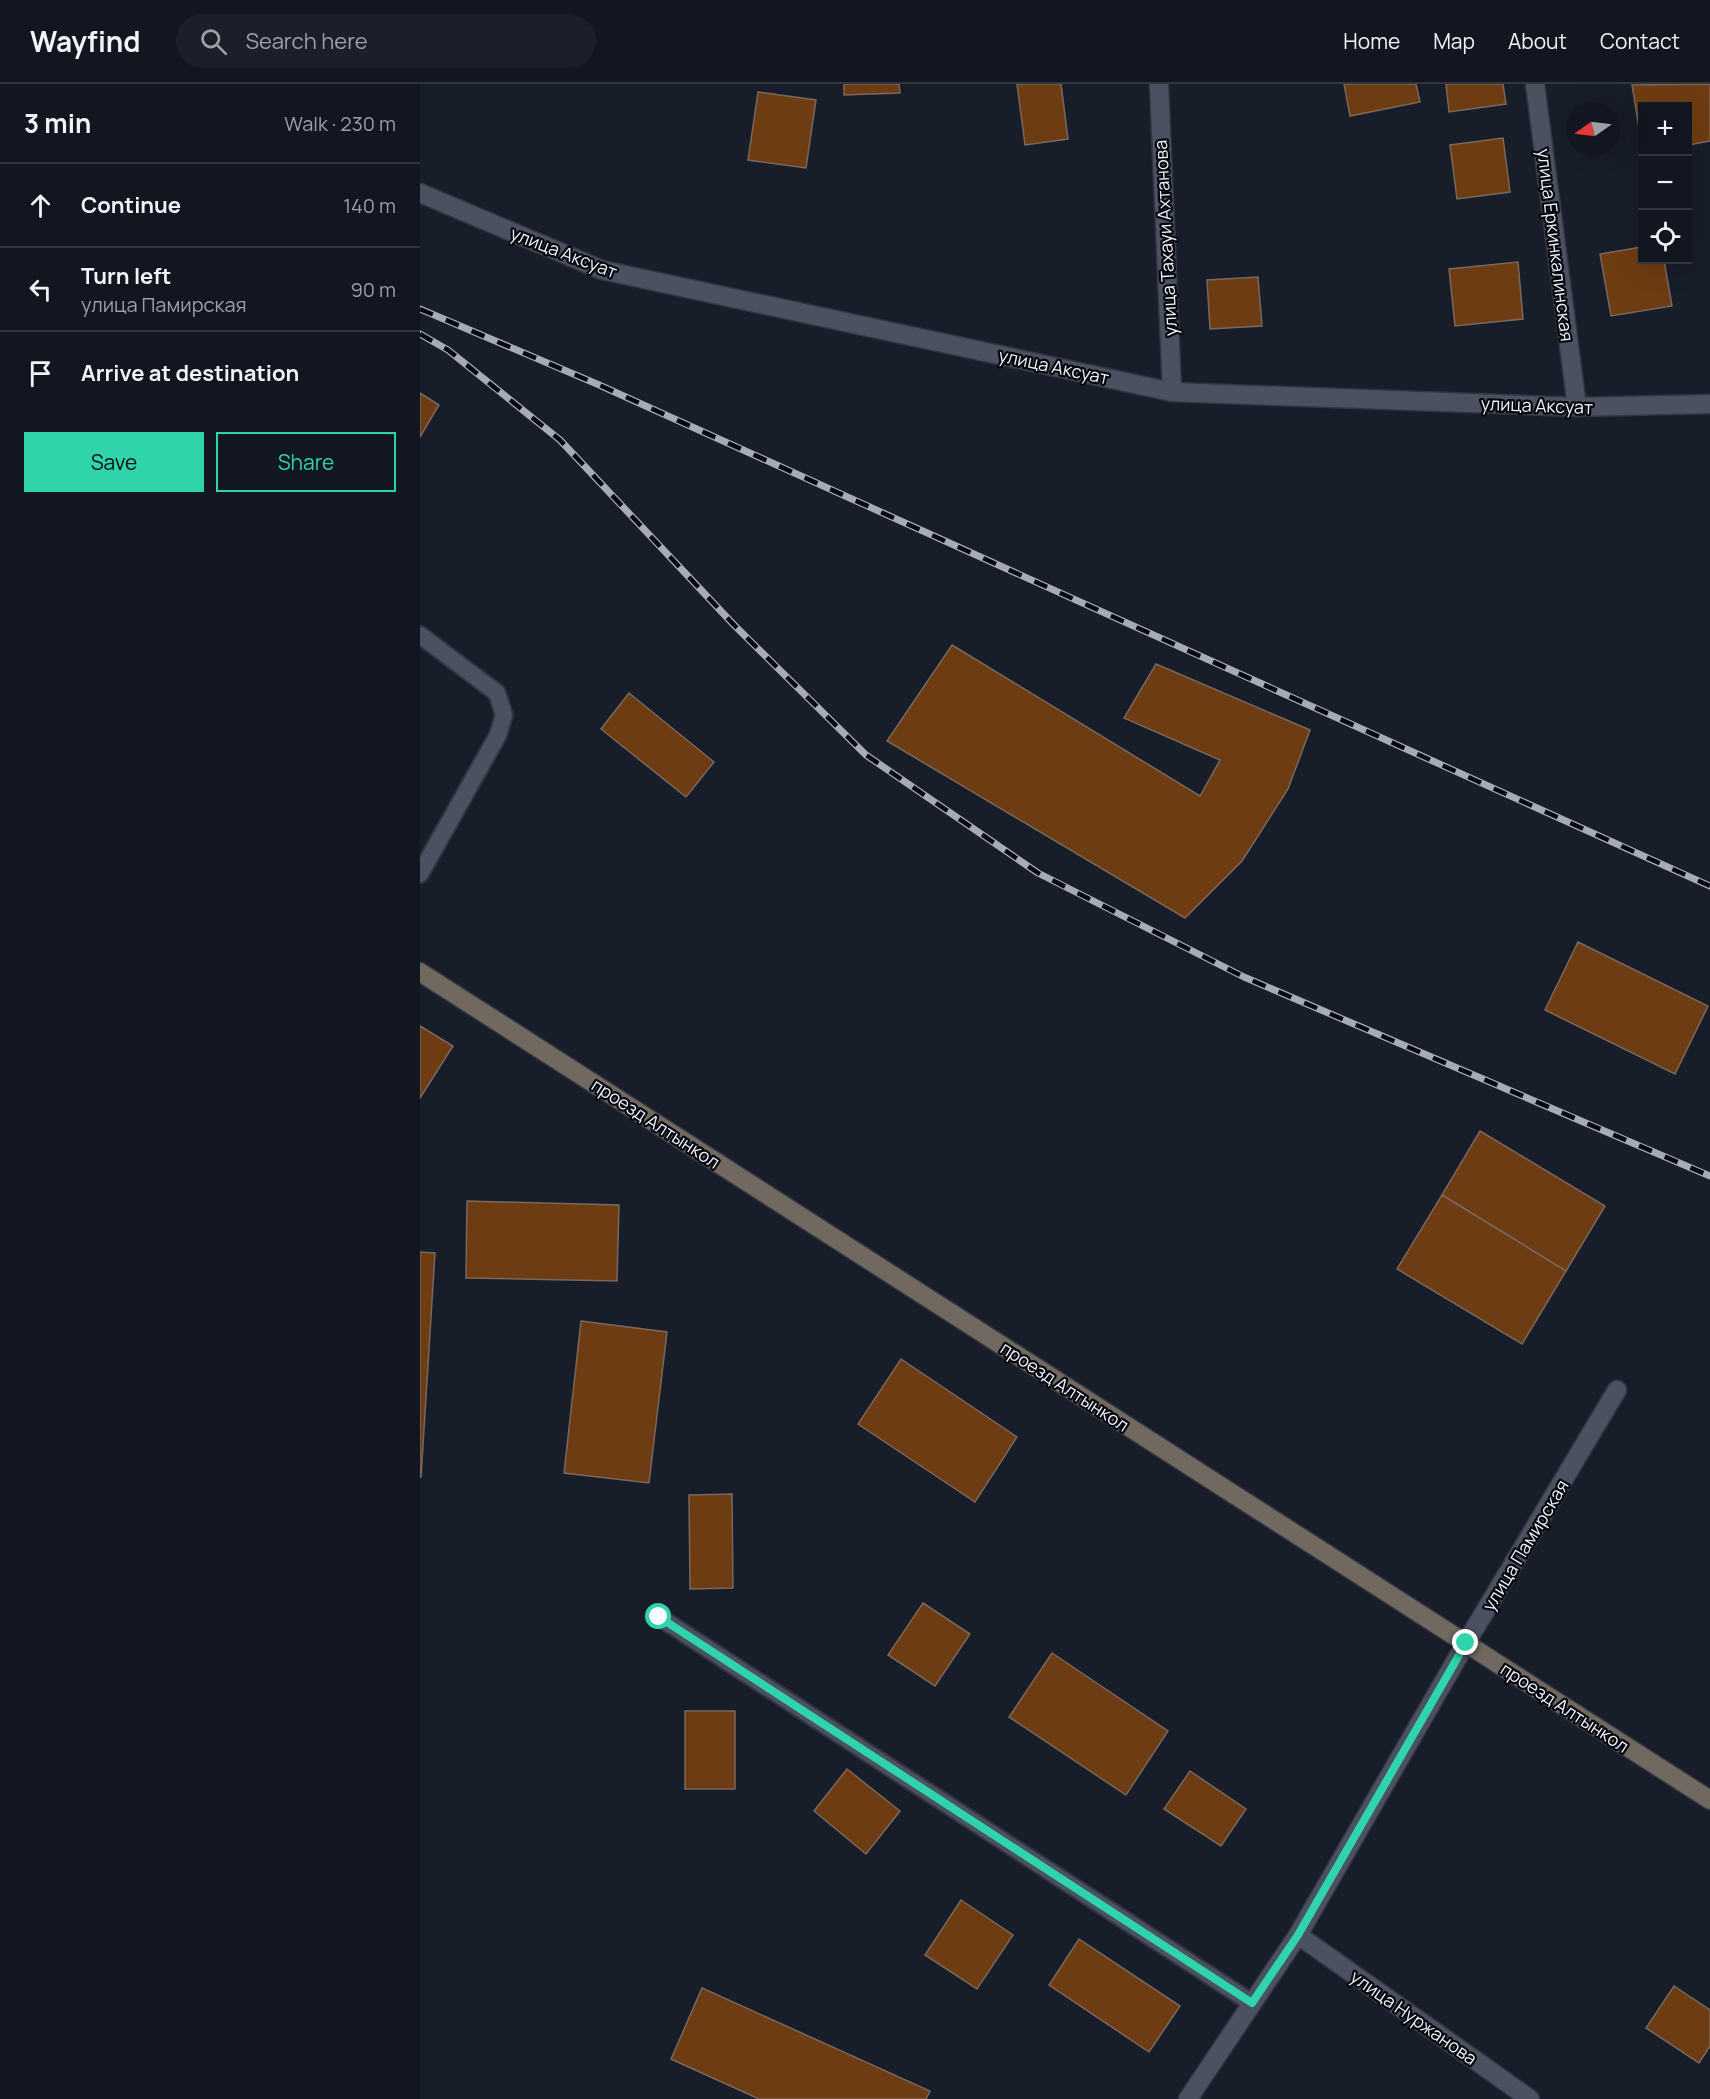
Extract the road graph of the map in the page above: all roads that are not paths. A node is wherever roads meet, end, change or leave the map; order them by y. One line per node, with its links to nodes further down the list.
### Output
1 (1159, 84): 4 (street, улица Тахауи Ахтанова)
2 (1535, 84): 6 (street, улица Еркинкалинская)
3 (420, 193): 4 (street, улица Аксуат)
4 (1172, 392): 6 (street, улица Аксуат)
5 (1710, 404): 6 (street, улица Аксуат)
6 (1577, 407)
7 (420, 635): 8 (lane)
8 (420, 874)
9 (420, 972): 12 (main road, проезд Алтынкол)
10 (1617, 1390): 12 (street, улица Памирская)
11 (659, 1617): 15 (lane)
12 (1466, 1643): 13 (main road, проезд Алтынкол); 14 (street, улица Памирская)
13 (1710, 1800)
14 (1298, 1935): 15 (street, улица Памирская); 17 (street, улица Нуржанова)
15 (1252, 2003): 16 (street, улица Памирская)
16 (1188, 2099)
17 (1530, 2099)

